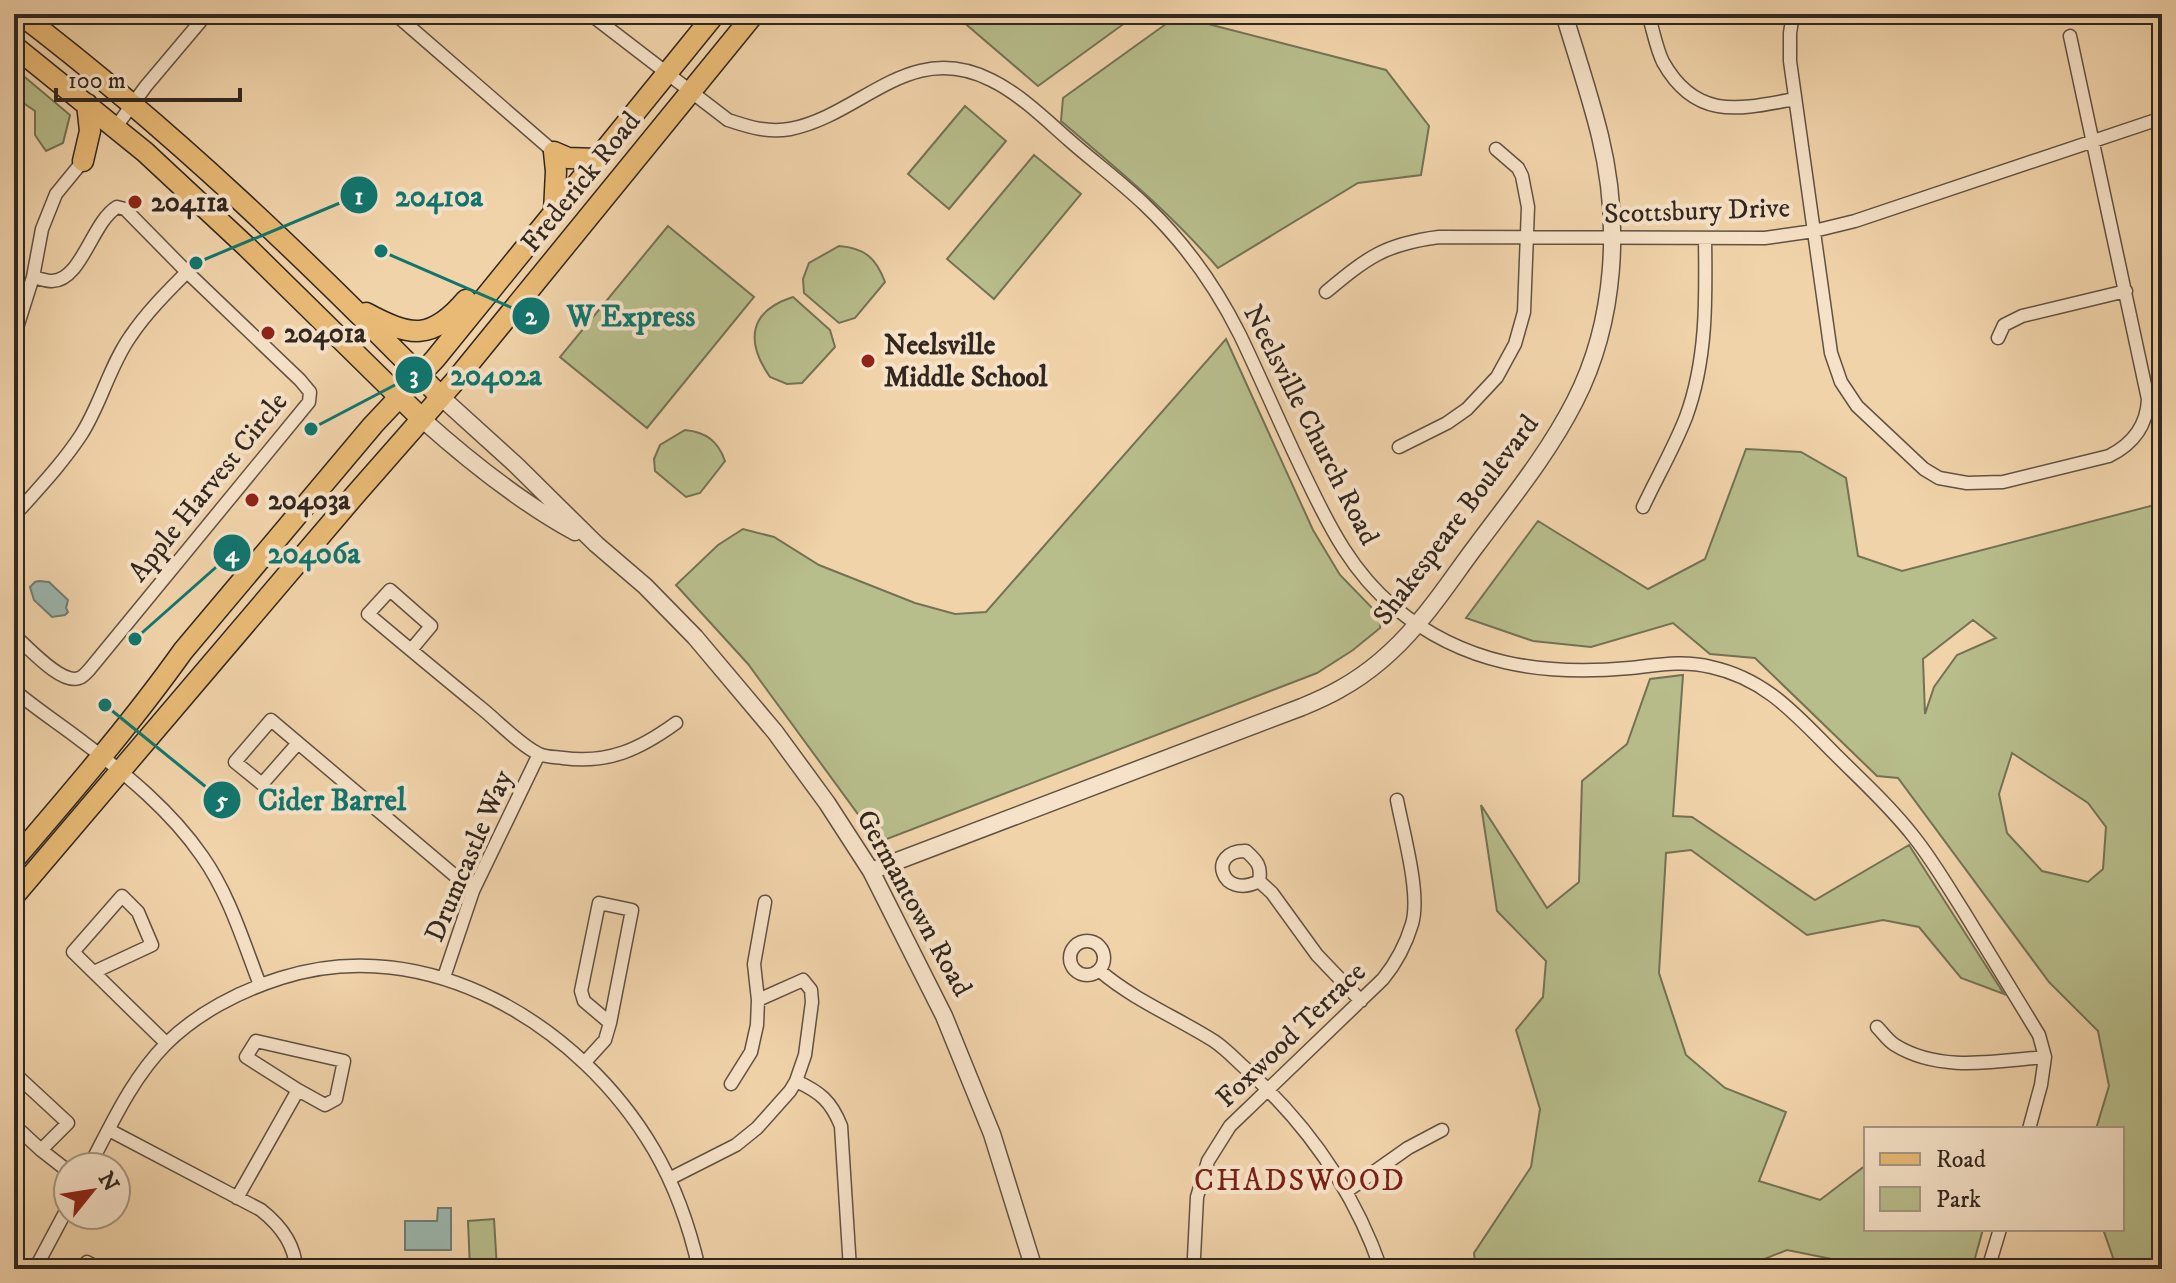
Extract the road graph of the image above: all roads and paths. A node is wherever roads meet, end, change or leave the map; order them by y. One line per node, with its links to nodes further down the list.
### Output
1 (20, 14): 16 (main road, Germantown Road)
2 (395, 14): 21 (street)
3 (590, 14): 12 (street, Neelsville Church Road)
4 (715, 14): 12 (main road, Frederick Road)
5 (754, 14): 13 (main road, Frederick Road)
6 (1564, 14): 27 (street, Shakespeare Boulevard)
7 (1648, 14): 14 (street)
8 (1793, 14): 14 (street)
9 (200, 22): 16 (street)
10 (2070, 36): 19 (street)
11 (14, 46): 15 (main road, Germantown Road)
12 (666, 72): 13 (street, Neelsville Church Road); 22 (main road, Frederick Road)
13 (690, 91): 39 (main road, Frederick Road); 45 (street, Neelsville Church Road)
14 (1795, 99): 25 (street)
15 (87, 104): 18 (main road, Germantown Road); 23 (main road)
16 (132, 105): 18 (street); 34 (main road, Germantown Road)
17 (2162, 118): 19 (street, Scottsbury Drive)
18 (115, 128): 23 (main road); 38 (main road, Germantown Road)
19 (2093, 141): 25 (street, Scottsbury Drive); 32 (street)
20 (1496, 149): 26 (street)
21 (554, 152): 22 (main road); 24 (main road)
22 (596, 159): 24 (main road, Frederick Road)
23 (83, 161): 31 (street)
24 (554, 212): 30 (main road, Frederick Road)
25 (1814, 231): 28 (street, Scottsbury Drive); 32 (street)
26 (1528, 237): 27 (street, Scottsbury Drive); 33 (street, Scottsbury Drive); 41 (street)
27 (1612, 239): 28 (street, Scottsbury Drive); 45 (street, Shakespeare Boulevard)
28 (1705, 239): 42 (street)
29 (187, 272): 31 (street, Apple Harvest Circle); 43 (street); 46 (street, Apple Harvest Circle)
30 (506, 273): 34 (main road); 37 (main road, Frederick Road)
31 (33, 277): 35 (street)
32 (2126, 291): 36 (street)
33 (1326, 292)
34 (348, 304): 37 (main road, Germantown Road)
35 (14, 337)
36 (1998, 338)
37 (420, 375): 38 (main road, Frederick Road); 39 (main road, Germantown Road)
38 (398, 397): 40 (main road, Germantown Road); 52 (main road, Frederick Road)
39 (441, 397): 40 (main road, Frederick Road); 44 (street, Germantown Road)
40 (422, 419): 44 (street, Germantown Road); 53 (main road, Frederick Road)
41 (1399, 447)
42 (1643, 507)
43 (14, 516)
44 (596, 544): 56 (street, Germantown Road)
45 (1418, 624): 56 (street, Shakespeare Boulevard); 70 (street, Neelsville Church Road)
46 (14, 635)
47 (411, 650): 47 (street); 51 (street)
48 (14, 690): 52 (street)
49 (676, 723): 51 (street)
50 (298, 743): 50 (street); 58 (street)
51 (539, 754): 58 (street, Drumcastle Way)
52 (102, 757): 53 (street); 55 (main road, Frederick Road)
53 (121, 772): 59 (main road, Frederick Road); 64 (street)
54 (1397, 800): 66 (street, Foxwood Terrace)
55 (14, 860)
56 (871, 871): 96 (street, Germantown Road)
57 (1259, 881): 66 (street)
58 (473, 891): 63 (street, Drumcastle Way)
59 (14, 896)
60 (765, 902): 65 (street)
61 (1100, 971): 76 (street)
62 (94, 972): 62 (street); 69 (street)
63 (444, 977): 64 (street); 71 (street)
64 (260, 985): 69 (street)
65 (758, 1000): 73 (street); 74 (street)
66 (1361, 1001): 76 (street, Foxwood Terrace)
67 (610, 1023): 67 (street); 71 (street)
68 (1877, 1027): 70 (street)
69 (166, 1043): 79 (street)
70 (2045, 1057): 78 (street)
71 (585, 1062): 84 (street)
72 (14, 1073): 81 (street)
73 (796, 1081): 84 (street); 95 (street)
74 (731, 1084)
75 (298, 1090): 75 (street); 86 (street)
76 (1269, 1090): 85 (street); 89 (street, Foxwood Terrace)
77 (14, 1125): 81 (street)
78 (2030, 1127)
79 (109, 1130): 82 (street); 86 (street)
80 (1442, 1130): 85 (street)
81 (41, 1150): 83 (street)
82 (98, 1151)
83 (52, 1159)
84 (669, 1179): 94 (street)
85 (1347, 1191): 97 (street)
86 (237, 1198): 93 (street)
87 (55, 1231): 90 (street)
88 (1999, 1231): 98 (street)
89 (1194, 1257)
90 (35, 1269)
91 (83, 1269): 92 (street)
92 (100, 1269)
93 (296, 1269)
94 (699, 1269)
95 (850, 1269)
96 (1034, 1269)
97 (1381, 1269)
98 (1988, 1269)

